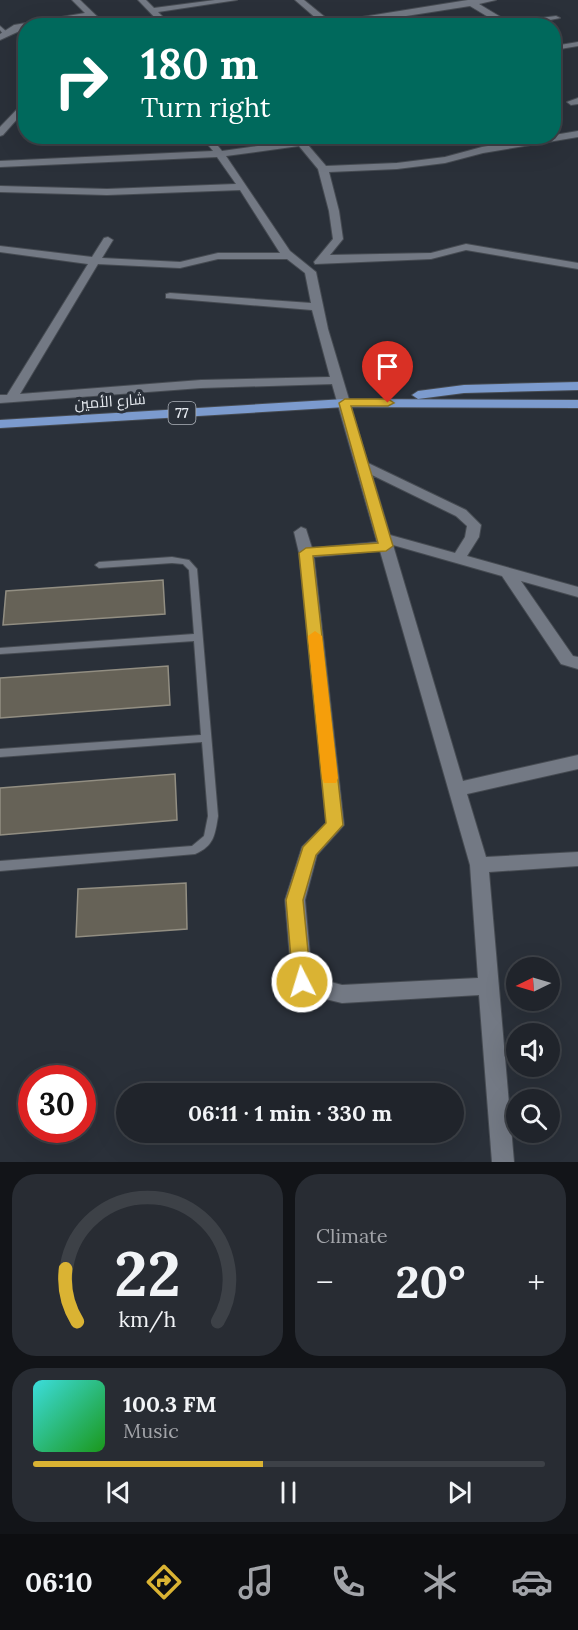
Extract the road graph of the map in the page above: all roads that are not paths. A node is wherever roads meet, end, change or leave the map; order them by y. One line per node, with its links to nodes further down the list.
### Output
1 (76, 0): 9 (street)
2 (142, 0): 8 (street)
3 (233, 0): 6 (street)
4 (299, 0): 14 (street)
5 (492, 0): 7 (street)
6 (219, 1): 8 (street)
7 (470, 2): 15 (street); 16 (street)
8 (153, 10): 13 (street)
9 (92, 15): 10 (street); 11 (street); 12 (street)
10 (73, 18)
11 (91, 18)
12 (95, 18)
13 (160, 18)
14 (321, 18)
15 (373, 18)
16 (492, 18)
17 (18, 27): 18 (street)
18 (2, 32)
19 (578, 44): 20 (street)
20 (561, 47)
21 (18, 112): 22 (street)
22 (0, 133)
23 (578, 134): 24 (street)
24 (561, 137)
25 (211, 144): 29 (street)
26 (277, 144): 29 (street)
27 (303, 144): 31 (street)
28 (518, 144): 31 (street)
29 (219, 154): 30 (street); 32 (street)
30 (0, 164)
31 (323, 169): 37 (street)
32 (243, 187): 33 (street); 36 (street)
33 (0, 189)
34 (108, 240): 38 (street)
35 (0, 249): 38 (street)
36 (291, 256): 38 (street); 40 (street)
37 (322, 259): 39 (street); 40 (street)
38 (94, 261): 45 (street)
39 (578, 266)
40 (310, 272): 42 (street)
41 (170, 296): 42 (street)
42 (317, 307): 43 (street)
43 (338, 380): 45 (street); 47 (street)
44 (578, 386): 46 (main road, شارع الأمين / 77)
45 (5, 399)
46 (365, 402): 47 (main road, شارع الأمين / 77); 48 (main road, شارع الأمين / 77)
47 (345, 403): 49 (main road, شارع الأمين / 77); 50 (street)
48 (578, 404)
49 (0, 424)
50 (363, 466): 52 (street); 54 (street)
51 (301, 532): 53 (street)
52 (385, 542): 53 (street); 54 (street); 64 (street)
53 (306, 553): 68 (street)
54 (459, 558): 56 (street)
55 (99, 565): 58 (lane)
56 (506, 571): 57 (street); 60 (street)
57 (578, 592)
58 (199, 637): 59 (lane); 61 (lane)
59 (0, 651)
60 (578, 663)
61 (207, 738): 62 (lane); 67 (lane)
62 (0, 753)
63 (578, 762): 64 (street)
64 (457, 789): 66 (street)
65 (578, 859): 66 (street)
66 (479, 865): 68 (street)
67 (0, 866)
68 (489, 986): 69 (street)
69 (503, 1162)

